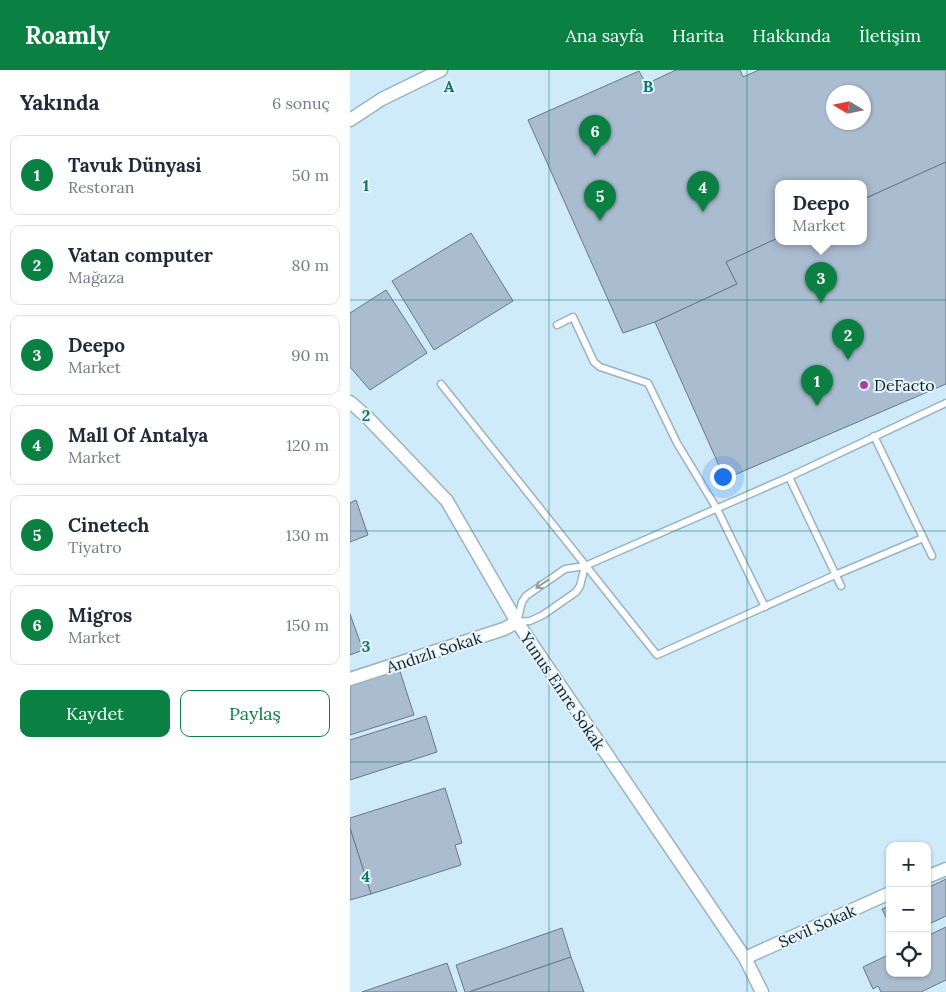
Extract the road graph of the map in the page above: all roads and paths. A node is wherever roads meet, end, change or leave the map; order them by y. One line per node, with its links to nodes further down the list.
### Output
1 (441, 70): 2 (street)
2 (350, 120)
3 (557, 325): 9 (lane)
4 (441, 384): 12 (lane)
5 (350, 402): 16 (street, Yunus Emre Sokak)
6 (946, 403): 7 (lane)
7 (874, 436): 8 (lane); 10 (lane)
8 (789, 477): 9 (lane); 13 (lane)
9 (717, 509): 12 (lane); 15 (lane)
10 (923, 538): 11 (lane); 13 (lane)
11 (932, 556)
12 (585, 566): 15 (lane); 16 (lane); 16 (lane, one-way to 16)
13 (835, 575): 14 (lane); 15 (lane)
14 (841, 586)
15 (765, 607)
16 (517, 622): 17 (street, Andızlı Sokak); 21 (street, Yunus Emre Sokak)
17 (350, 680)
18 (946, 869): 19 (street)
19 (931, 875)
20 (886, 895): 21 (street, Sevil Sokak)
21 (745, 958): 22 (street, Yunus Emre Sokak)
22 (762, 992)

